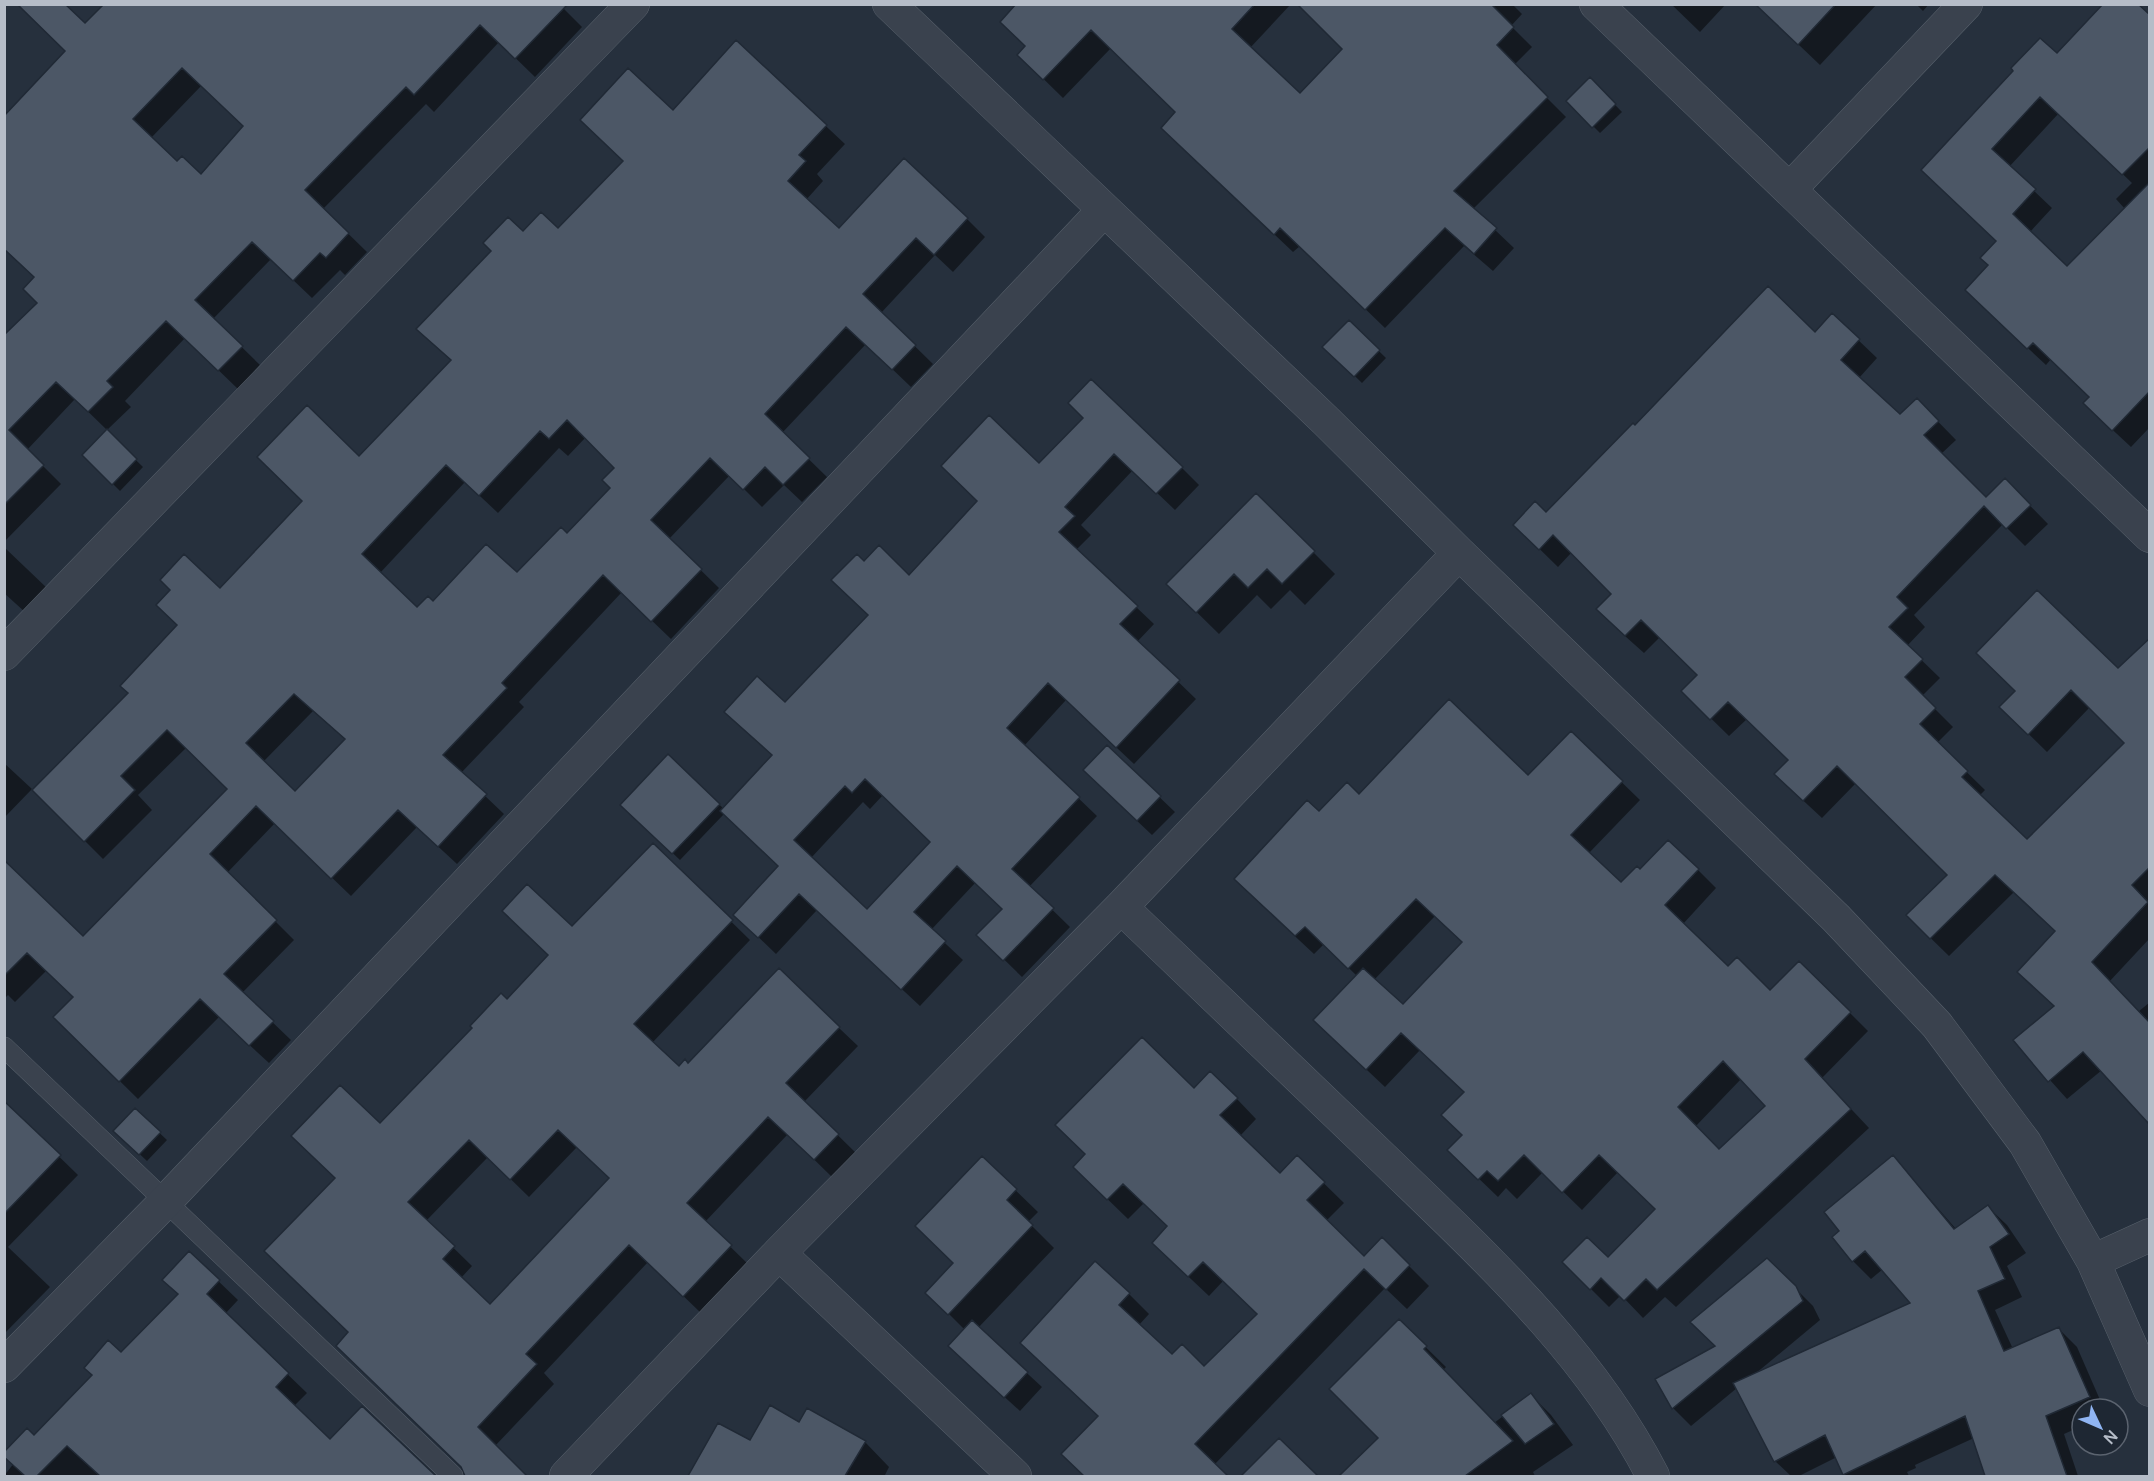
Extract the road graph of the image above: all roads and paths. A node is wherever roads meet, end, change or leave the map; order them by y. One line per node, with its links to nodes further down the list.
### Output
1 (633, 4): 9 (street)
2 (889, 4): 6 (street)
3 (1596, 4): 5 (street)
4 (1966, 4): 5 (street)
5 (1790, 189): 7 (street)
6 (1103, 211): 8 (street); 12 (street)
7 (2150, 536)
8 (1459, 554): 10 (street); 15 (street)
9 (4, 654)
10 (1121, 907): 14 (street); 21 (street)
11 (4, 1047): 12 (lane)
12 (167, 1200): 16 (street); 18 (lane)
13 (2150, 1234): 15 (street)
14 (779, 1253): 19 (street); 20 (street)
15 (2093, 1262): 17 (street)
16 (4, 1366)
17 (2150, 1390)
18 (453, 1476)
19 (566, 1476)
20 (1015, 1476)
21 (1653, 1476)

